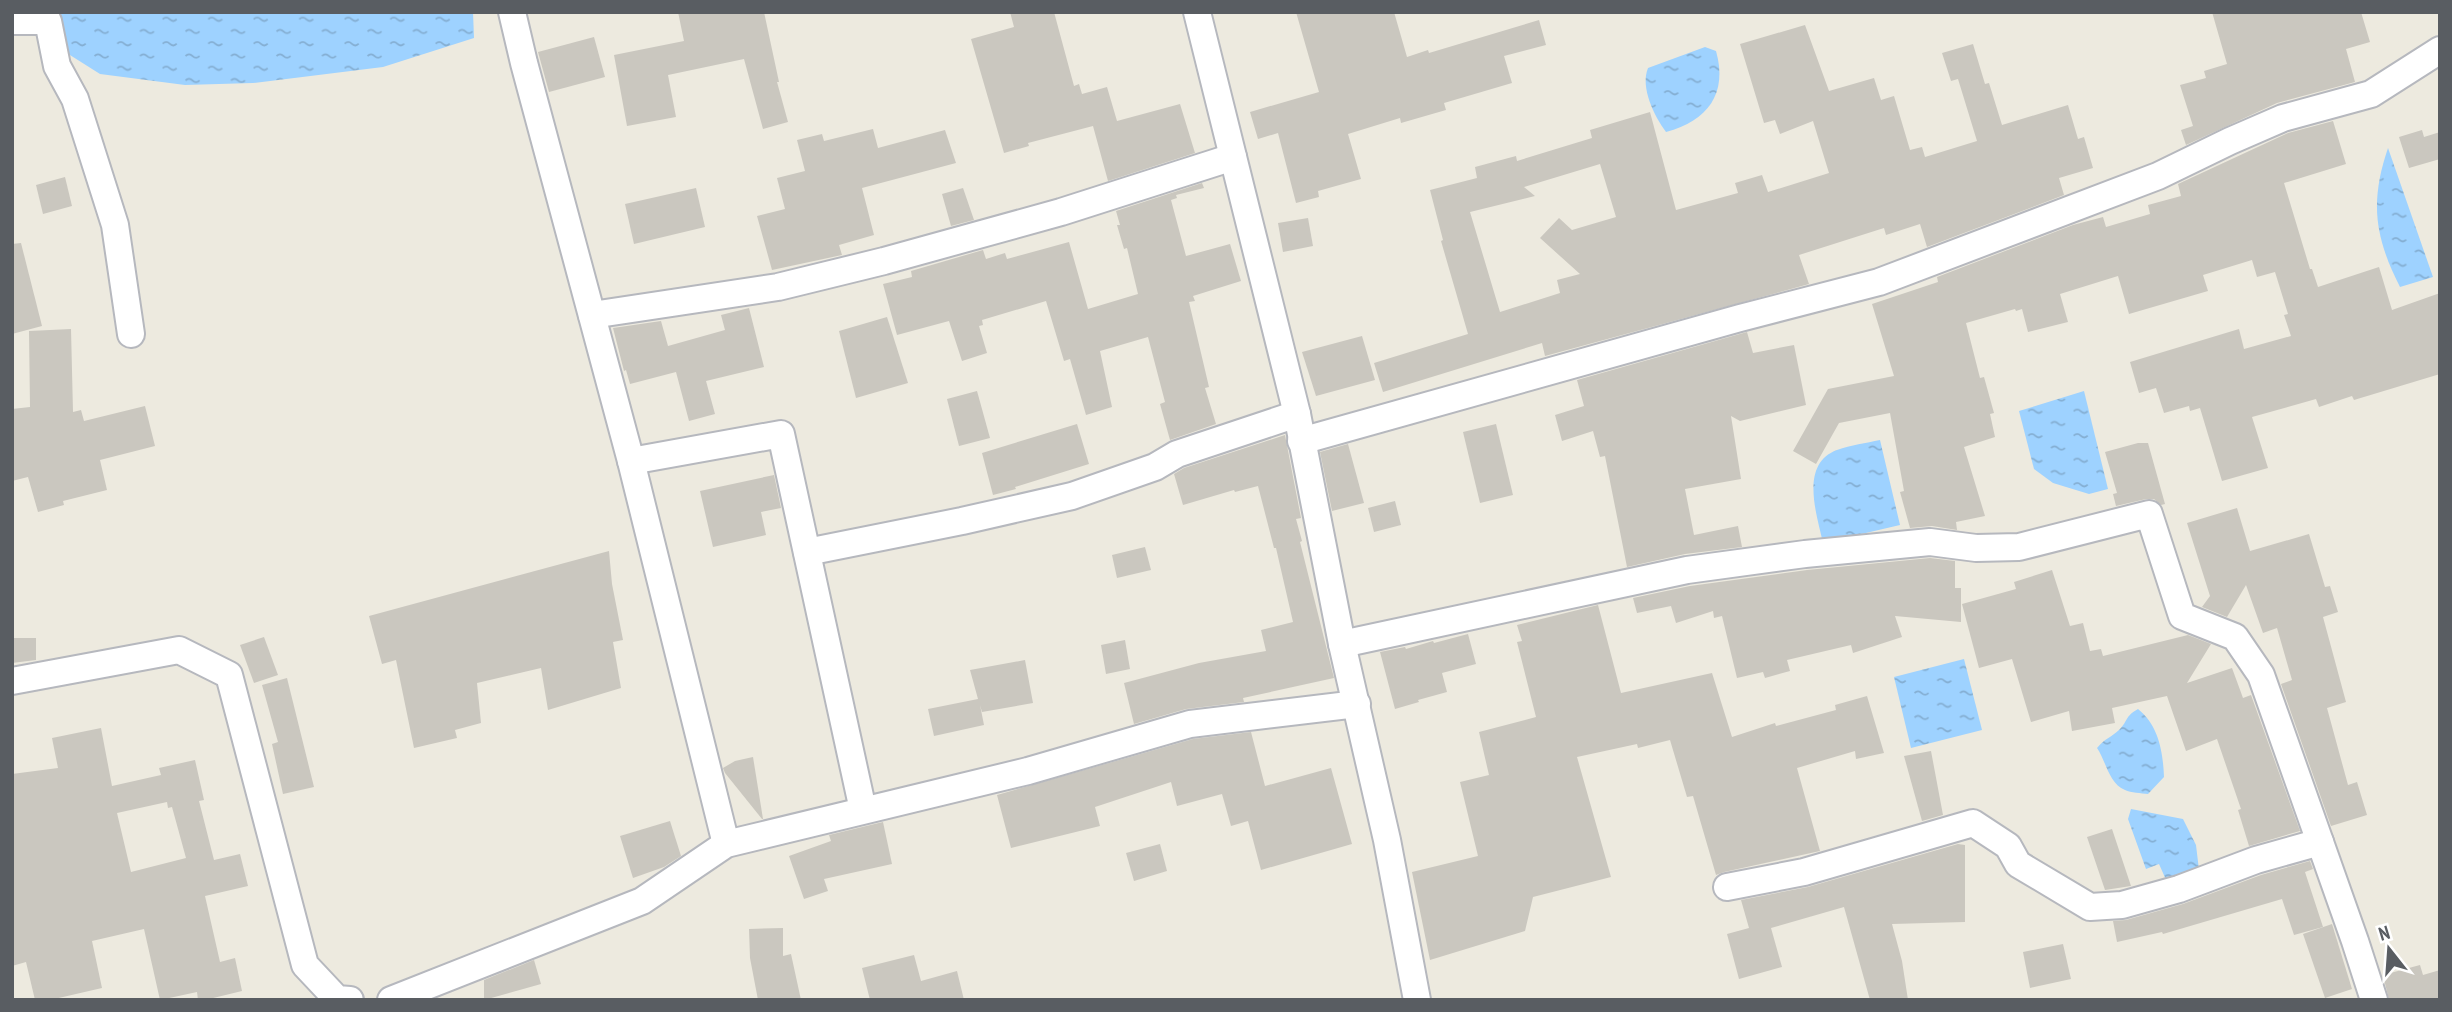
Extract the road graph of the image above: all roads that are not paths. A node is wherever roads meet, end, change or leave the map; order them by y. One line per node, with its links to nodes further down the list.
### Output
1 (512, 12): 6 (street)
2 (1196, 12): 5 (street)
3 (12, 21): 7 (street)
4 (2440, 50): 9 (street)
5 (1233, 156): 6 (street); 8 (street)
6 (592, 315): 10 (street)
7 (131, 334)
8 (1297, 414): 9 (street); 11 (street)
9 (1301, 440): 12 (street)
10 (631, 461): 11 (street); 17 (street)
11 (807, 552): 15 (street)
12 (1342, 644): 14 (street); 16 (street)
13 (12, 681): 19 (street)
14 (1357, 704): 15 (street); 21 (street)
15 (863, 810): 17 (street)
16 (2320, 842): 18 (street); 22 (street)
17 (726, 844): 20 (street)
18 (1727, 887)
19 (350, 1000)
20 (391, 1000)
21 (1417, 1000)
22 (2374, 1000)

